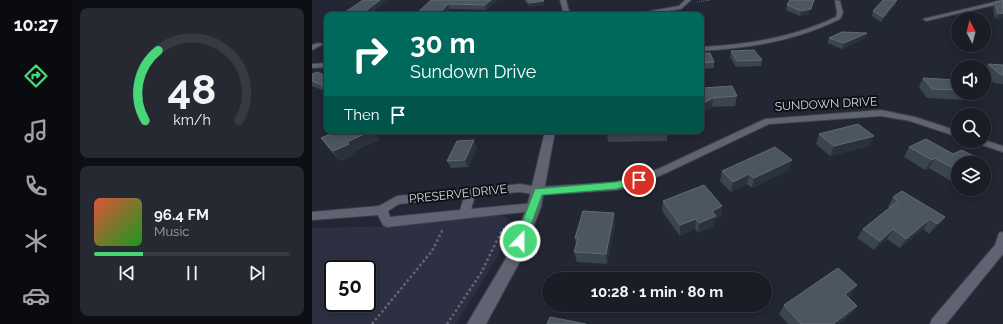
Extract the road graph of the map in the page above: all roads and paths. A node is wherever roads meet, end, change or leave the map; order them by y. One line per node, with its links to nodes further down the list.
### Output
1 (563, 0): 6 (main road)
2 (711, 0): 3 (path)
3 (688, 1): 7 (street)
4 (836, 1): 11 (street)
5 (1003, 2): 8 (street)
6 (566, 12)
7 (651, 12)
8 (926, 20)
9 (320, 44): 10 (street)
10 (312, 48)
11 (704, 49)
12 (312, 66): 13 (street)
13 (324, 66)
14 (951, 132): 18 (street, SUNDOWN DRIVE)
15 (549, 134): 18 (main road)
16 (991, 145): 17 (street)
17 (1003, 149)
18 (538, 191): 19 (street, PRESERVE DRIVE); 20 (main road)
19 (471, 193): 21 (street, PRESERVE DRIVE); 22 (street)
20 (534, 207): 22 (street, PRESERVE DRIVE); 29 (main road)
21 (381, 210): 22 (street, PRESERVE DRIVE); 23 (street, PRESERVE DRIVE)
22 (464, 214)
23 (312, 216)
24 (503, 228): 28 (path)
25 (443, 229): 27 (path)
26 (1003, 237): 30 (street)
27 (372, 324)
28 (447, 324)
29 (476, 324)
30 (937, 324)

